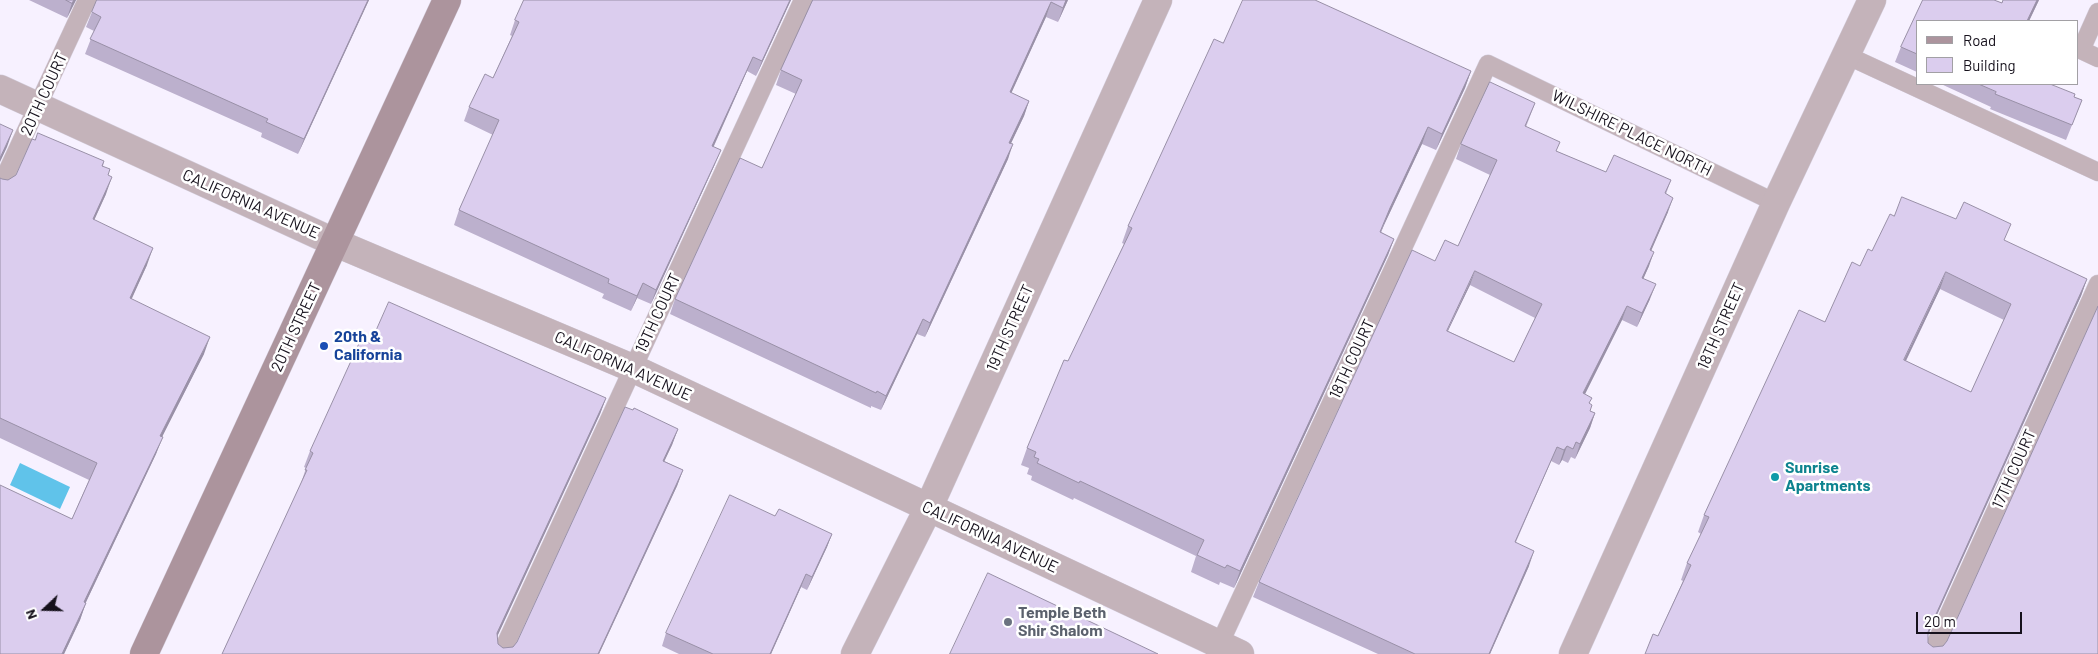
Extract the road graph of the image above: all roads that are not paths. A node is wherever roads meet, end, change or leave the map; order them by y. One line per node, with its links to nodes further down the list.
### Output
1 (87, 0): 11 (lane, 20TH COURT)
2 (447, 0): 15 (street, 20TH STREET)
3 (803, 0): 17 (lane, 19TH COURT)
4 (1158, 0): 18 (street, 19TH STREET)
5 (1872, 0): 7 (street, 18TH STREET)
6 (2098, 12): 8 (lane)
7 (1846, 55): 12 (lane); 14 (street, 18TH STREET)
8 (2098, 58)
9 (1488, 64): 14 (lane, WILSHIRE PLACE NORTH); 19 (lane, 18TH COURT)
10 (0, 90): 11 (street, CALIFORNIA AVENUE)
11 (38, 107): 13 (lane, 20TH COURT); 15 (street, CALIFORNIA AVENUE)
12 (2098, 172)
13 (0, 187)
14 (1776, 203): 23 (street, 18TH STREET)
15 (336, 243): 17 (street, CALIFORNIA AVENUE); 20 (street, 20TH STREET)
16 (2098, 284): 24 (lane, 17TH COURT)
17 (632, 368): 18 (street, CALIFORNIA AVENUE); 21 (lane, 19TH COURT)
18 (928, 509): 19 (street, CALIFORNIA AVENUE); 22 (street, 19TH STREET)
19 (1225, 651)
20 (144, 654)
21 (501, 654)
22 (855, 654)
23 (1573, 654)
24 (1931, 654)

